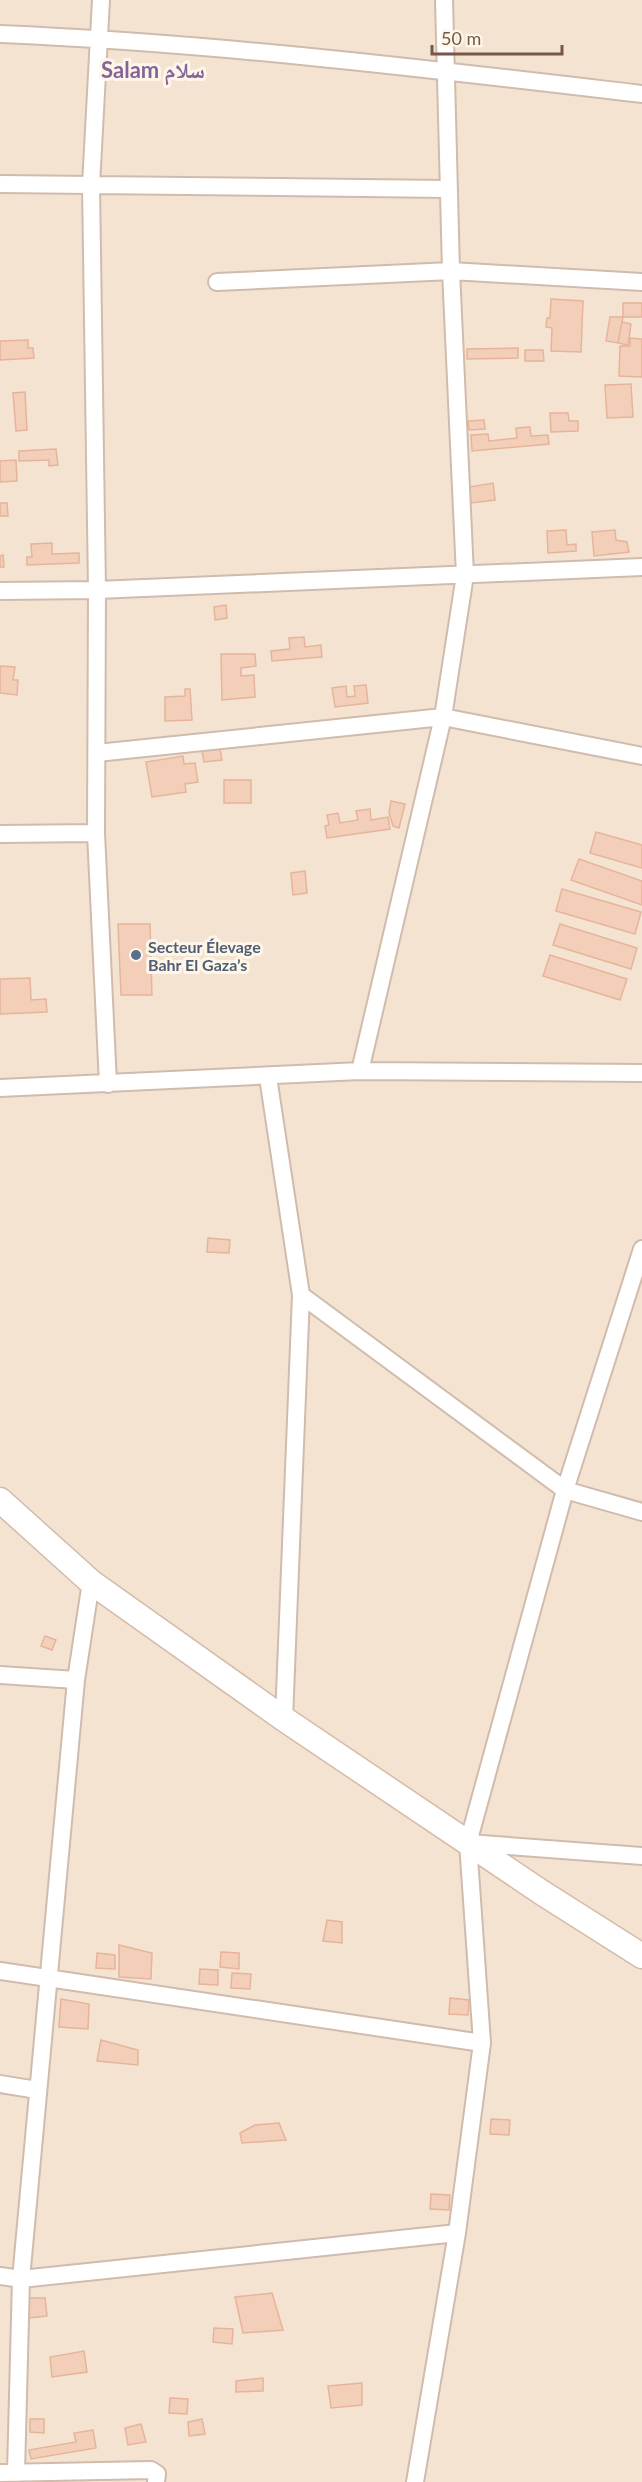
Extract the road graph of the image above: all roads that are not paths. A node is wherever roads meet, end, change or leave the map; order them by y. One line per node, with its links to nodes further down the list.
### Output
1 (101, 0): 4 (street)
2 (444, 0): 5 (street)
3 (0, 34): 4 (street)
4 (99, 38): 5 (street); 8 (street)
5 (446, 71): 6 (street); 9 (street)
6 (642, 94)
7 (0, 184): 8 (street)
8 (91, 185): 9 (street); 15 (street)
9 (449, 189): 10 (street)
10 (452, 271): 11 (street); 12 (street); 14 (street)
11 (218, 282)
12 (642, 282)
13 (642, 567): 14 (street)
14 (465, 575): 15 (street); 17 (street)
15 (97, 590): 16 (street); 18 (street)
16 (0, 591)
17 (443, 717): 18 (street); 19 (street); 22 (street)
18 (98, 753): 20 (street)
19 (642, 756)
20 (96, 833): 21 (street); 25 (street)
21 (0, 834)
22 (360, 1071): 23 (street); 24 (street)
23 (642, 1073)
24 (268, 1077): 25 (street); 28 (street)
25 (108, 1084): 26 (street)
26 (0, 1088)
27 (642, 1249): 29 (street)
28 (302, 1295): 29 (street); 35 (street)
29 (565, 1490): 31 (street); 36 (street)
30 (0, 1500): 32 (main road)
31 (642, 1512)
32 (91, 1582): 34 (street); 35 (main road)
33 (0, 1675): 34 (street)
34 (76, 1680): 40 (street)
35 (284, 1719): 36 (main road)
36 (468, 1843): 37 (street); 38 (main road); 41 (street)
37 (642, 1856)
38 (642, 1956)
39 (0, 1971): 40 (street)
40 (47, 1977): 41 (street); 43 (street)
41 (482, 2043): 44 (street)
42 (0, 2084): 43 (street)
43 (37, 2090): 46 (street)
44 (457, 2233): 46 (street); 49 (street)
45 (0, 2276): 46 (street)
46 (21, 2279): 47 (street)
47 (8, 2473): 48 (street)
48 (156, 2482)
49 (415, 2482)

